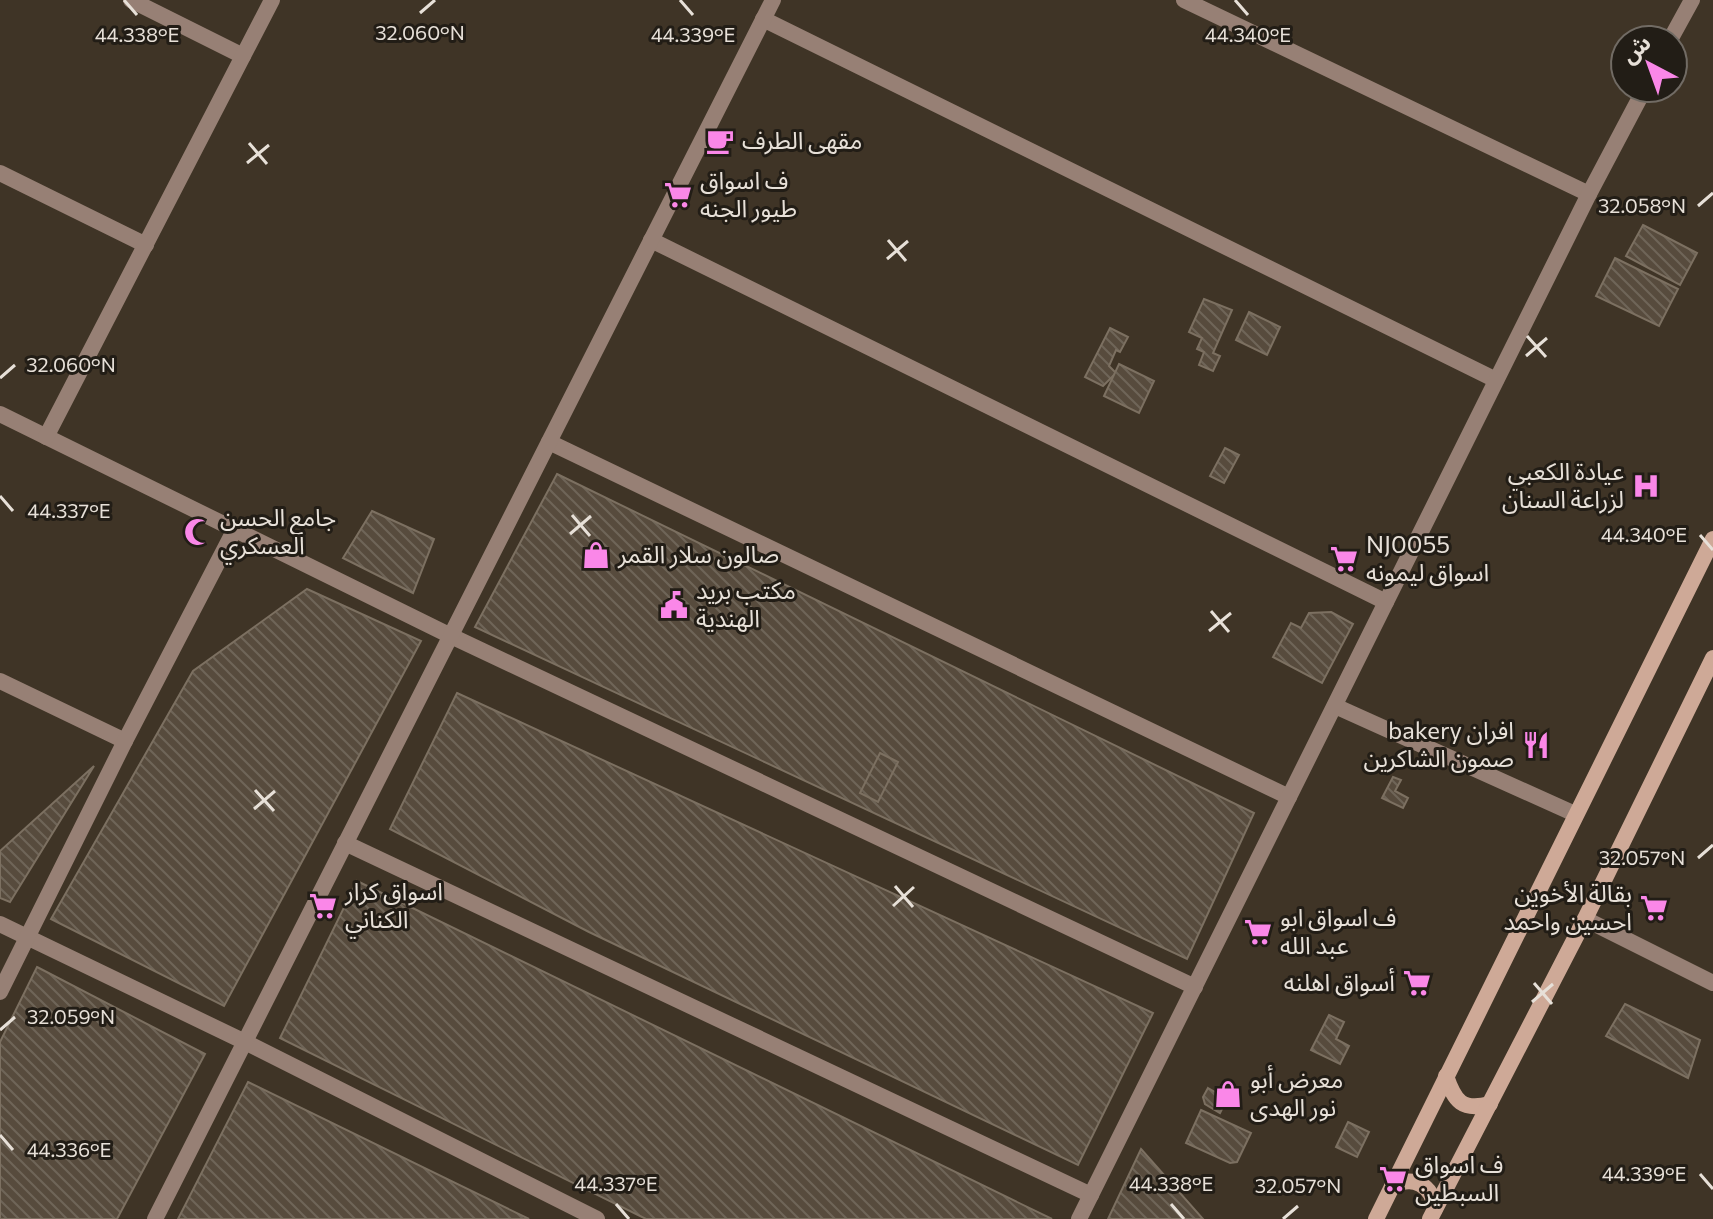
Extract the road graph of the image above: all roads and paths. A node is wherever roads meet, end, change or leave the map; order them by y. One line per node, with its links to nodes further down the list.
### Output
1 (131, 0): 8 (street)
2 (272, 0): 8 (street)
3 (773, 0): 6 (street)
4 (1184, 0): 11 (street)
5 (1692, 0): 7 (street)
6 (763, 19): 12 (street); 14 (street)
7 (1679, 24)
8 (243, 56): 13 (street)
9 (1637, 104): 11 (street)
10 (0, 173): 13 (street)
11 (1589, 194): 14 (street)
12 (651, 240): 17 (street); 20 (street)
13 (146, 245): 16 (street)
14 (1496, 380): 20 (street)
15 (0, 414): 16 (street)
16 (46, 437): 18 (street)
17 (549, 442): 21 (street); 26 (street)
18 (235, 529): 21 (street); 25 (street)
19 (1713, 539): 27 (main road)
20 (1386, 602): 24 (street)
21 (451, 636): 28 (street); 33 (street)
22 (1713, 658): 29 (main road)
23 (0, 681): 25 (street)
24 (1335, 706): 26 (street); 27 (street)
25 (125, 741): 31 (street)
26 (1289, 797): 33 (street)
27 (1575, 814): 36 (main road)
28 (345, 843): 35 (street); 39 (street)
29 (1585, 919): 32 (street); 37 (main road)
30 (0, 924): 31 (street)
31 (27, 937): 34 (street); 35 (street)
32 (1713, 983)
33 (1195, 987): 39 (street)
34 (0, 992)
35 (245, 1042): 41 (street); 42 (street)
36 (1446, 1076): 37 (main road); 38 (main road)
37 (1490, 1104): 40 (main road)
38 (1392, 1187): 40 (main road); 44 (main road)
39 (1091, 1195): 43 (street)
40 (1433, 1214)
41 (155, 1219)
42 (597, 1219)
43 (1079, 1219)
44 (1376, 1219)

